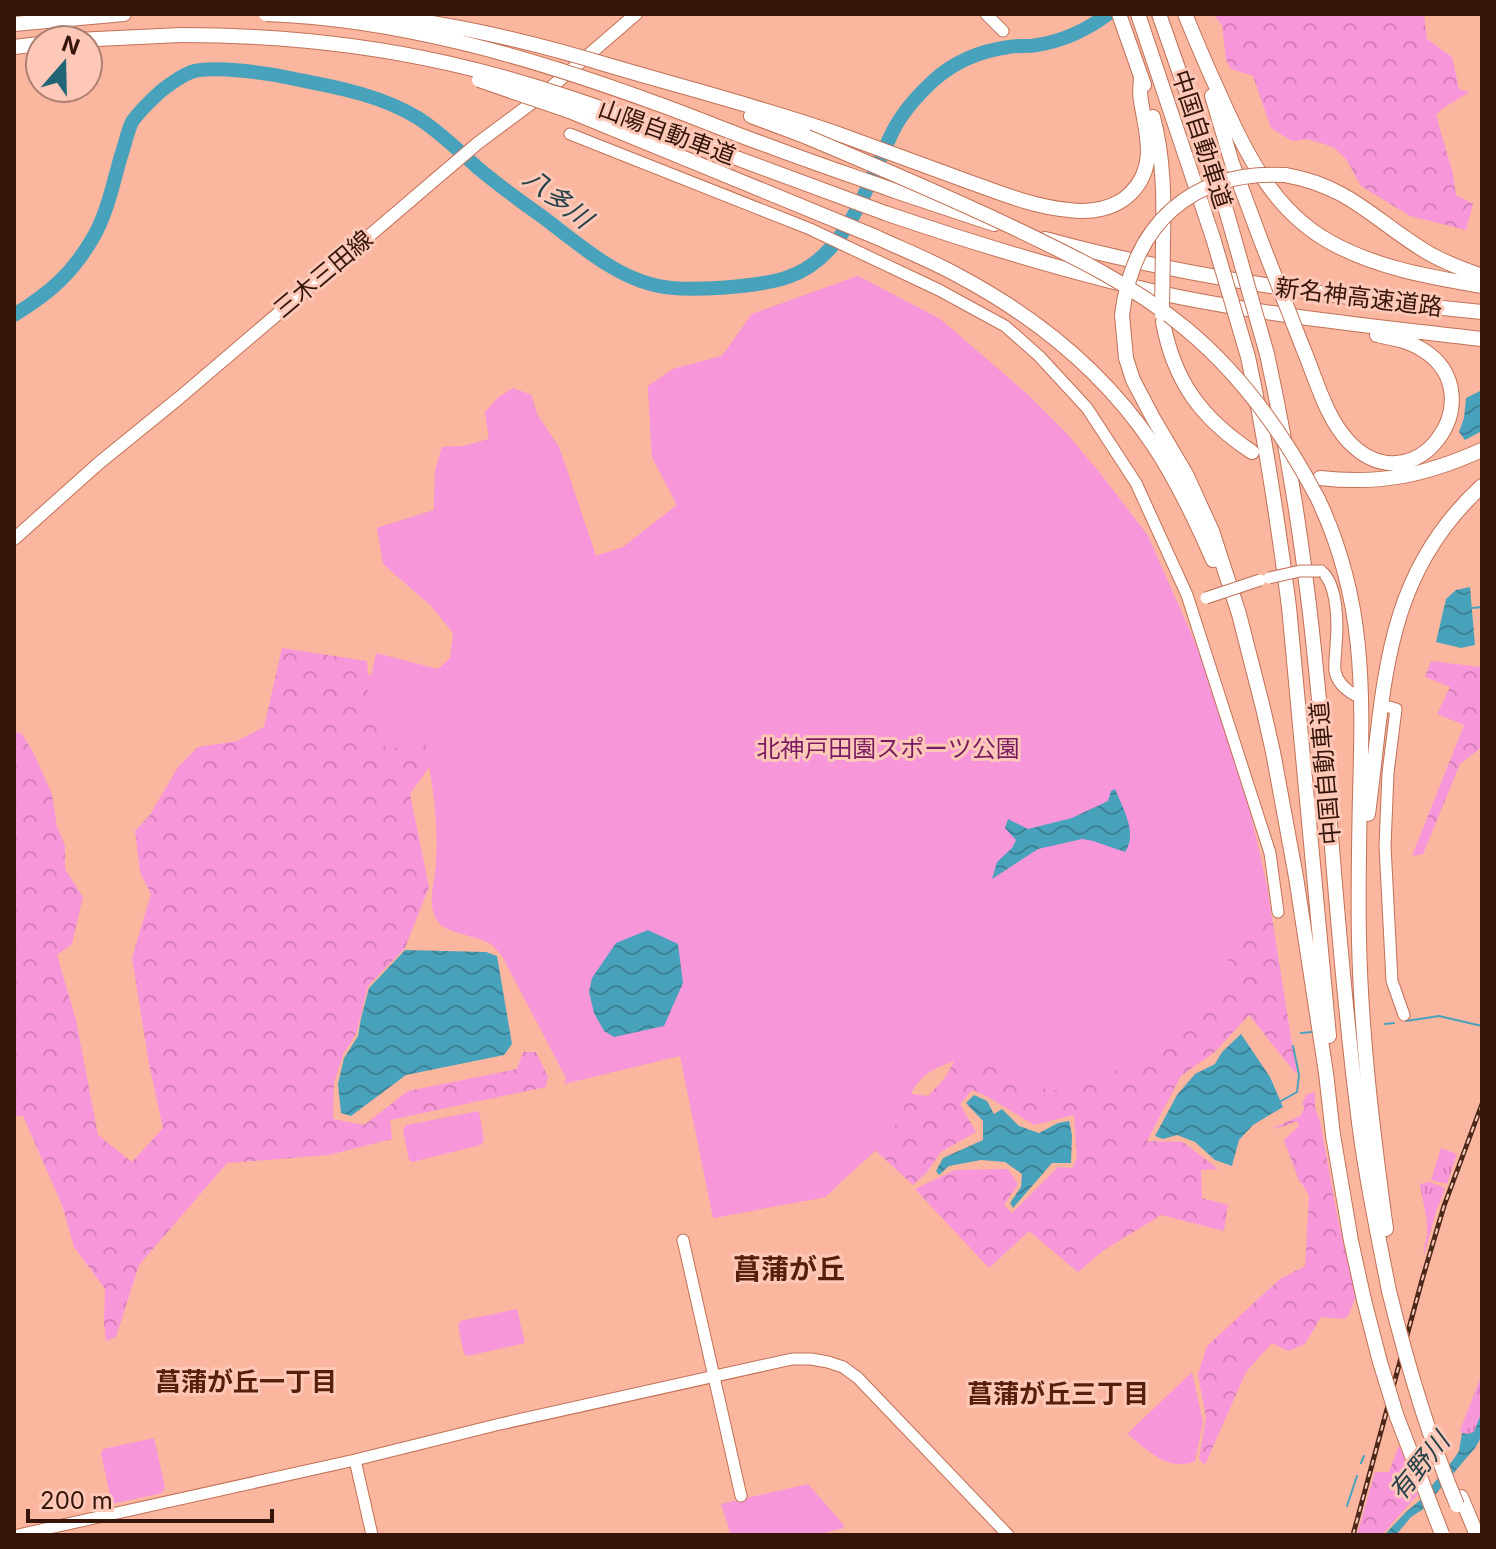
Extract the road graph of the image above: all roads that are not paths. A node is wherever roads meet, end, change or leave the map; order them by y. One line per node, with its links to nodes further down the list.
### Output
1 (124, 14): 10 (highway)
2 (266, 14): 20 (highway, 山陽自動車道, bridge)
3 (360, 14): 15 (highway, bridge)
4 (636, 14): 30 (main road, 三木三田線)
5 (986, 14): 11 (street)
6 (1119, 14): 16 (highway)
7 (1138, 14): 40 (highway, 中国自動車道, bridge)
8 (1159, 14): 39 (highway, 中国自動車道, bridge)
9 (1185, 14): 14 (highway)
10 (14, 24)
11 (1003, 31)
12 (181, 35): 13 (highway, 山陽自動車道); 22 (highway, 山陽自動車道, bridge); 32 (highway, bridge)
13 (104, 38)
14 (1194, 38): 18 (highway); 21 (highway)
15 (611, 66): 16 (highway); 35 (highway, bridge)
16 (1141, 76): 27 (highway, bridge)
17 (570, 134): 31 (street)
18 (1237, 177): 19 (highway, bridge); 22 (highway, bridge); 32 (highway, bridge)
19 (1482, 276)
20 (1237, 280): 24 (highway, 新名神高速道路)
21 (1482, 286)
22 (1177, 296): 23 (highway, 山陽自動車道)
23 (1244, 308): 25 (highway, 新名神高速道路)
24 (1482, 312)
25 (1482, 339)
26 (1482, 450): 28 (highway)
27 (1252, 452)
28 (1320, 478)
29 (1482, 486): 35 (highway)
30 (14, 539)
31 (1188, 602): 33 (street, bridge); 36 (street)
32 (1251, 661): 40 (highway)
33 (1355, 695)
34 (1389, 707): 37 (street)
35 (1358, 877): 39 (highway)
36 (1278, 912)
37 (1404, 1015)
38 (683, 1240): 41 (street)
39 (1393, 1290): 44 (highway, 中国自動車道, bridge)
40 (1368, 1298): 45 (highway, 中国自動車道, bridge)
41 (713, 1376): 42 (street); 43 (street); 48 (street)
42 (355, 1460): 46 (street); 47 (street)
43 (741, 1496)
44 (1459, 1501): 49 (highway, 中国自動車道); 50 (highway)
45 (1445, 1533)
46 (18, 1535)
47 (372, 1535)
48 (1008, 1535)
49 (1470, 1535)
50 (1477, 1535)

